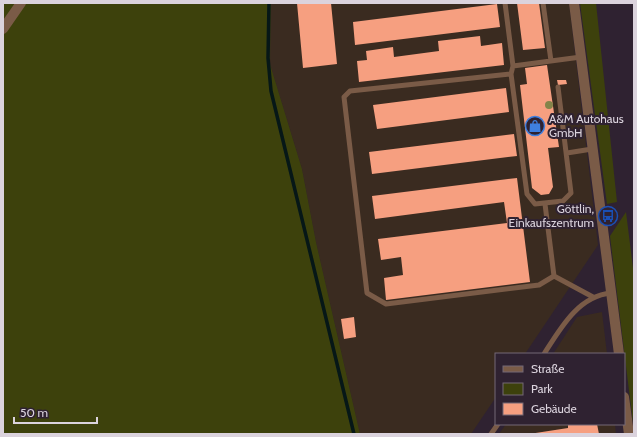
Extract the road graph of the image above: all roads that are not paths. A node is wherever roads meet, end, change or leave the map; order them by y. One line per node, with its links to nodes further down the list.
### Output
1 (20, 3): 5 (street)
2 (505, 3): 8 (lane)
3 (543, 3): 7 (lane)
4 (574, 3): 6 (street)
5 (3, 29)
6 (581, 57): 7 (lane); 11 (street)
7 (551, 61): 8 (lane)
8 (513, 66): 9 (lane)
9 (511, 74): 13 (lane); 14 (lane)
10 (558, 87): 12 (lane)
11 (592, 149): 12 (lane); 15 (street)
12 (567, 153): 13 (lane)
13 (546, 204): 14 (lane)
14 (554, 276): 16 (lane)
15 (611, 293): 16 (lane); 18 (street)
16 (593, 297): 17 (lane)
17 (545, 353)
18 (618, 353)
19 (625, 404): 22 (street)
20 (497, 425): 21 (lane)
21 (491, 434)
22 (629, 434)

